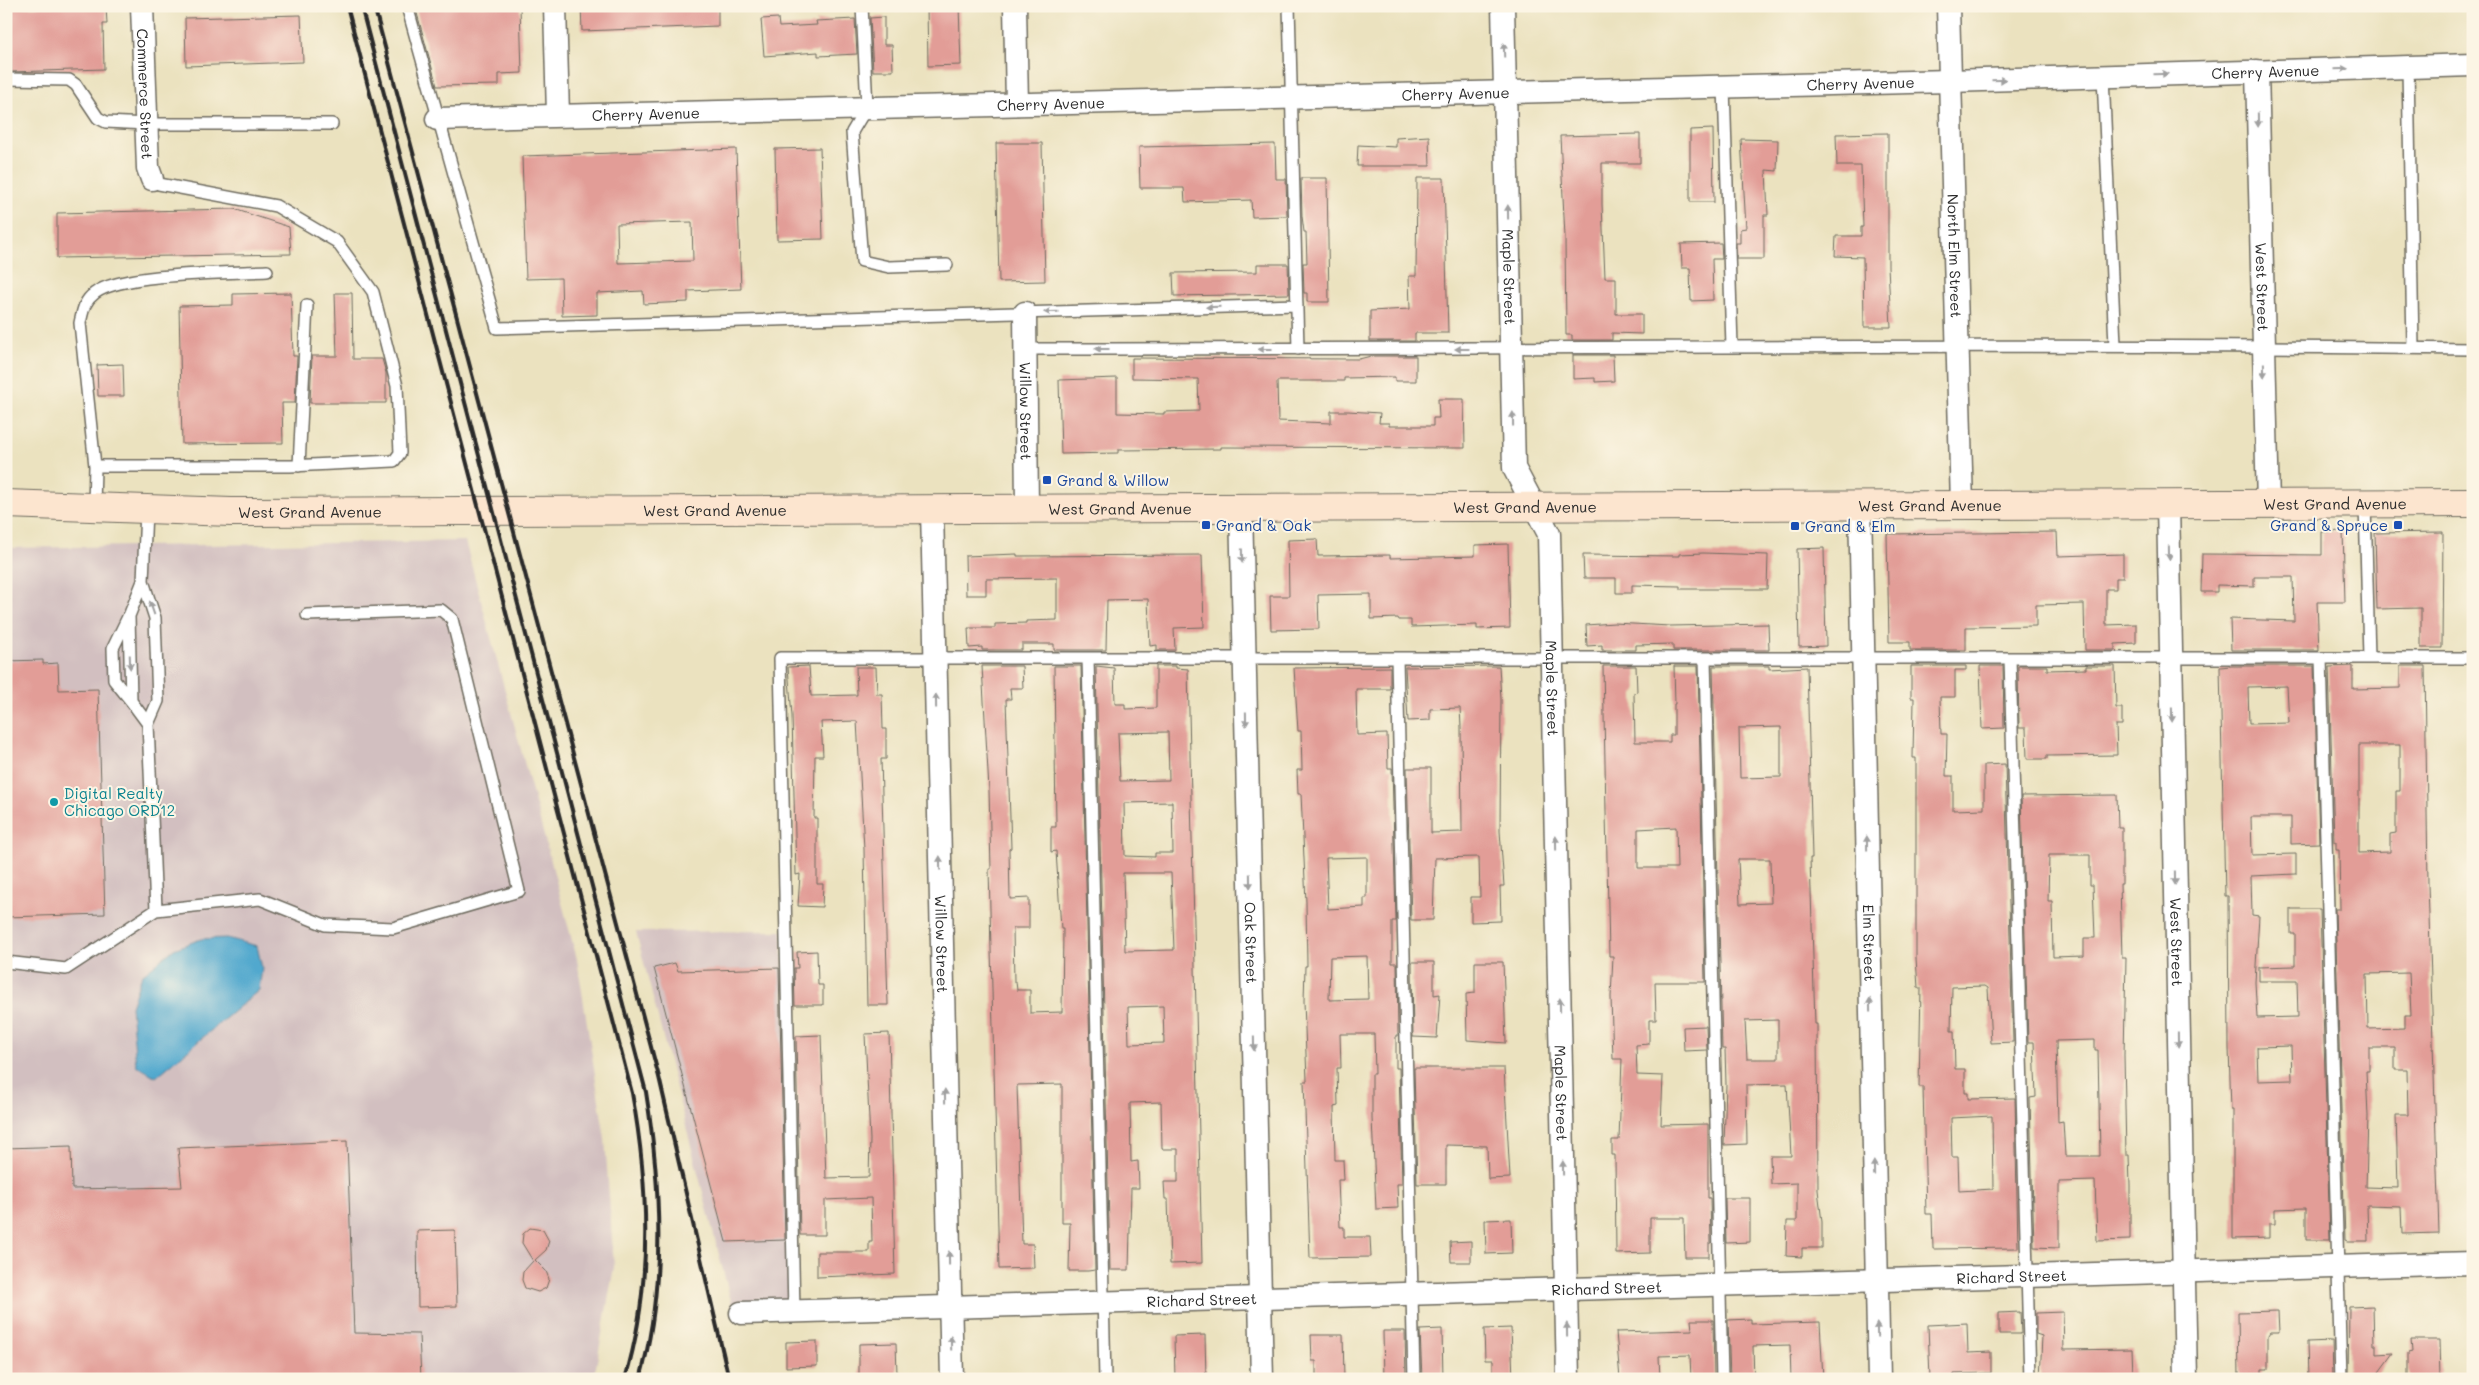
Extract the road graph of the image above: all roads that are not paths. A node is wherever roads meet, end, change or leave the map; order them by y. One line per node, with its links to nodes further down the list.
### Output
1 (142, 6): 22 (street, Commerce Street)
2 (406, 6): 21 (lane)
3 (555, 6): 20 (street)
4 (862, 6): 19 (lane)
5 (1015, 6): 18 (street)
6 (1289, 6): 17 (lane)
7 (1503, 6): 16 (street, Maple Street, one-way to 7)
8 (1948, 6): 14 (street, North Elm Street)
9 (2473, 65): 10 (street, Cherry Avenue)
10 (2408, 67): 11 (street, Cherry Avenue, one-way to 10); 34 (lane)
11 (2257, 71): 12 (street, Cherry Avenue, one-way to 11); 32 (street, West Street, one-way to 32)
12 (2103, 76): 14 (street, Cherry Avenue, one-way to 12); 31 (lane)
13 (6, 79): 22 (lane)
14 (1950, 81): 15 (street, Cherry Avenue); 30 (street, North Elm Street)
15 (1724, 86): 16 (street, Cherry Avenue); 33 (lane)
16 (1505, 91): 17 (street, Cherry Avenue); 37 (street, Maple Street, one-way to 16)
17 (1292, 97): 18 (street, Cherry Avenue); 28 (lane)
18 (1017, 104): 19 (street, Cherry Avenue)
19 (867, 108): 20 (street, Cherry Avenue); 25 (lane)
20 (558, 115): 21 (street, Cherry Avenue)
21 (437, 119): 29 (lane)
22 (147, 124): 23 (lane); 24 (street, Commerce Street)
23 (332, 124)
24 (152, 179): 40 (lane)
25 (947, 265)
26 (267, 271): 39 (lane)
27 (307, 305): 40 (lane)
28 (1297, 305): 29 (lane, one-way to 29); 36 (lane)
29 (1025, 313): 35 (street, Willow Street)
30 (1958, 344): 31 (lane); 33 (lane); 47 (street, North Elm Street)
31 (2115, 345): 32 (lane)
32 (2264, 346): 34 (lane); 45 (street, West Street, one-way to 45)
33 (1732, 347): 37 (lane)
34 (2413, 348): 38 (lane)
35 (1026, 349): 36 (lane, one-way to 35); 50 (street, Willow Street)
36 (1298, 349): 37 (lane, one-way to 36)
37 (1511, 349): 48 (street, Maple Street, one-way to 37)
38 (2473, 349)
39 (95, 466): 40 (lane); 49 (lane)
40 (299, 466)
41 (2365, 503): 42 (main road, West Grand Avenue); 45 (main road, West Grand Avenue); 67 (lane)
42 (2473, 503)
43 (6, 504): 49 (main road, West Grand Avenue)
44 (2168, 504): 45 (main road, West Grand Avenue); 47 (main road, West Grand Avenue); 65 (street, West Street, one-way to 65)
45 (2268, 504)
46 (1860, 505): 47 (main road, West Grand Avenue); 48 (main road, West Grand Avenue); 63 (street, Elm Street)
47 (1962, 505)
48 (1533, 506): 51 (main road, West Grand Avenue); 61 (street, Maple Street)
49 (94, 507): 53 (main road, West Grand Avenue)
50 (1027, 508): 51 (main road, West Grand Avenue); 52 (main road, West Grand Avenue)
51 (1241, 508): 59 (street, Oak Street, one-way to 59)
52 (932, 509): 53 (main road, West Grand Avenue); 57 (street, Willow Street)
53 (146, 510): 54 (lane)
54 (142, 580): 55 (lane); 70 (lane, one-way to 54)
55 (129, 616): 69 (lane, one-way to 69); 69 (lane)
56 (307, 616): 71 (lane)
57 (935, 658): 58 (lane); 83 (street, Willow Street, one-way to 57); 84 (lane)
58 (1088, 658): 59 (lane); 82 (lane)
59 (1245, 658): 60 (lane); 81 (street, Oak Street, one-way to 81)
60 (1397, 658): 61 (lane); 80 (lane)
61 (1552, 658): 62 (lane); 79 (street, Maple Street, one-way to 61)
62 (1706, 658): 63 (lane); 78 (lane)
63 (1863, 658): 64 (lane); 77 (street, Elm Street, one-way to 63)
64 (2010, 658): 65 (lane); 76 (lane)
65 (2171, 658): 66 (lane); 75 (street, West Street, one-way to 75)
66 (2321, 658): 67 (lane); 74 (lane)
67 (2369, 658): 68 (lane)
68 (2473, 658)
69 (131, 701): 70 (lane)
70 (148, 724): 71 (lane)
71 (156, 910): 72 (lane)
72 (6, 962)
73 (2473, 1264): 74 (street, Richard Street)
74 (2338, 1267): 75 (street, Richard Street); 95 (lane)
75 (2183, 1272): 76 (street, Richard Street); 94 (street, West Street)
76 (2027, 1276): 77 (street, Richard Street); 93 (lane)
77 (1876, 1280): 78 (street, Richard Street); 92 (street, Elm Street, one-way to 77)
78 (1720, 1285): 79 (street, Richard Street); 91 (lane)
79 (1566, 1289): 80 (street, Richard Street); 90 (street, Maple Street, one-way to 79)
80 (1412, 1294): 81 (street, Richard Street); 89 (lane)
81 (1260, 1298): 82 (street, Richard Street); 88 (street, Oak Street)
82 (1103, 1303): 83 (street, Richard Street); 87 (lane)
83 (950, 1307): 84 (street, Richard Street); 86 (street, Willow Street, one-way to 83)
84 (794, 1312): 85 (street, Richard Street)
85 (741, 1313)
86 (952, 1379)
87 (1104, 1379)
88 (1262, 1379)
89 (1414, 1379)
90 (1568, 1379)
91 (1722, 1379)
92 (1878, 1379)
93 (2030, 1379)
94 (2186, 1379)
95 (2341, 1379)

